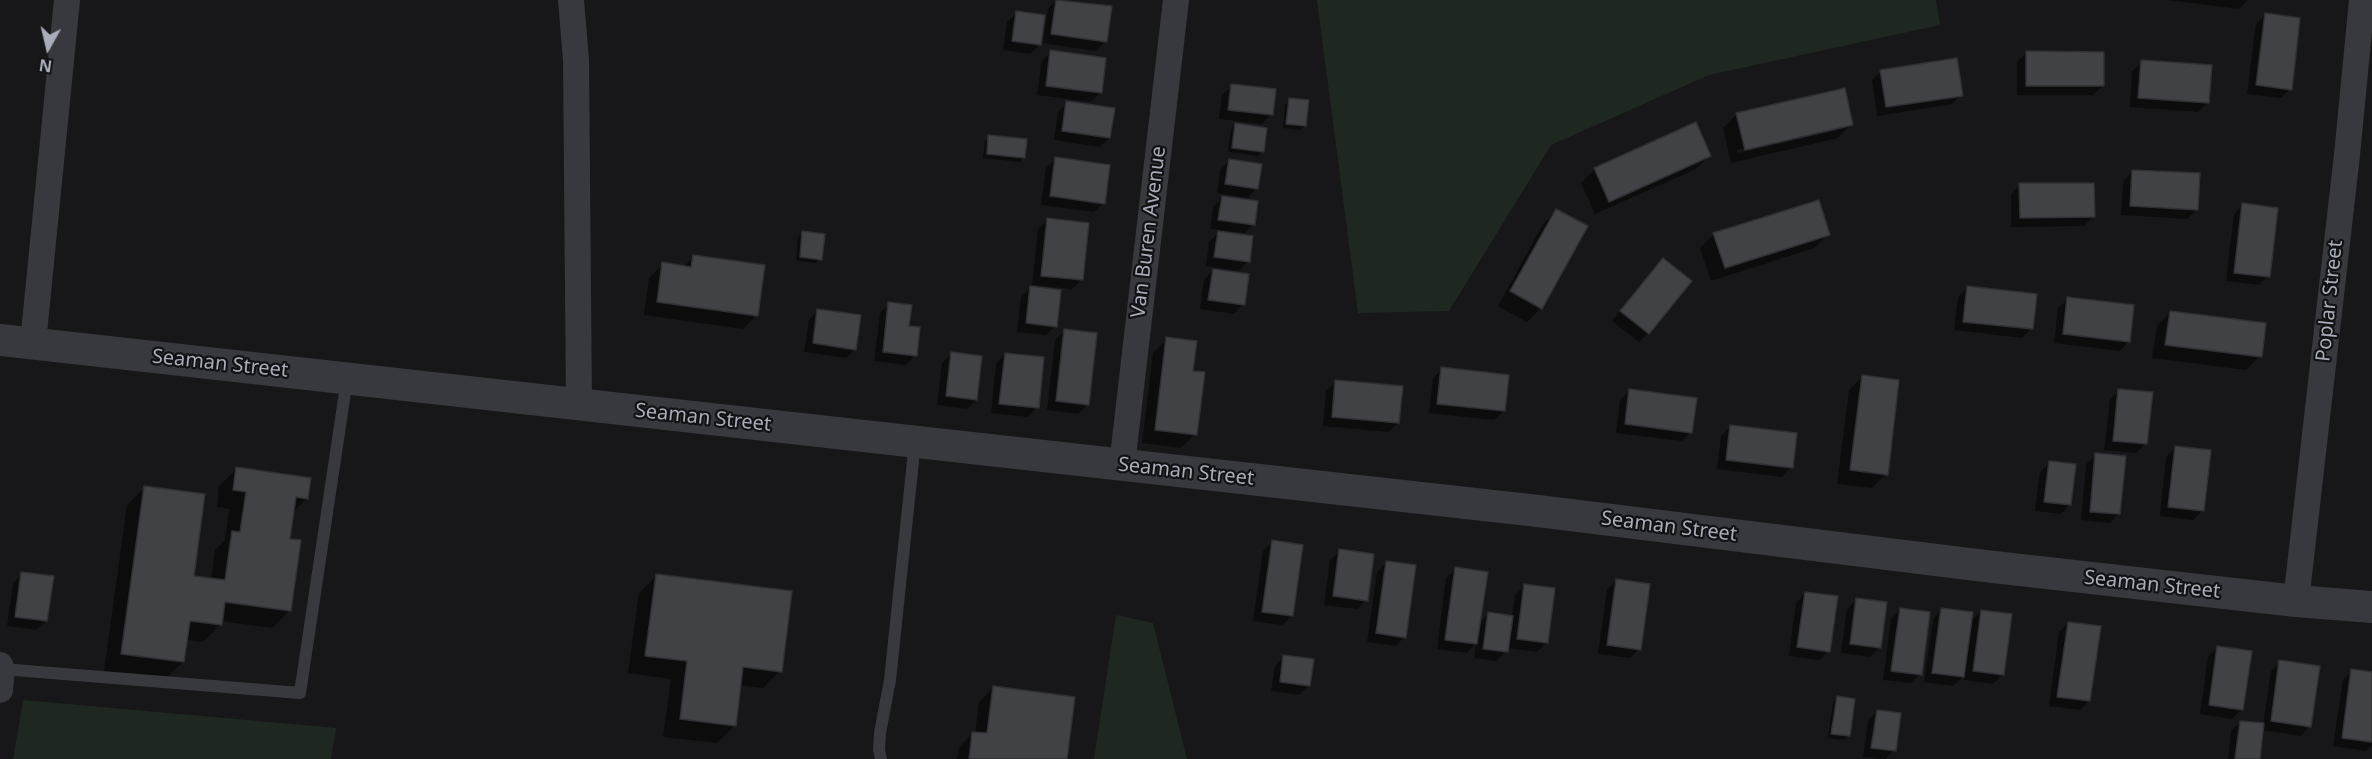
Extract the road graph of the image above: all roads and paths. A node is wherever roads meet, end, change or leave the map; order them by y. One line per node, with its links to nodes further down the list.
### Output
1 (67, 0): 6 (street)
2 (571, 0): 8 (street)
3 (1176, 0): 10 (street, Van Buren Avenue)
4 (2362, 0): 11 (street, Poplar Street)
5 (0, 339): 6 (street, Seaman Street)
6 (33, 343): 7 (street, Seaman Street)
7 (347, 378): 8 (street, Seaman Street); 13 (lane)
8 (579, 404): 9 (street, Seaman Street)
9 (915, 441): 10 (street, Seaman Street); 14 (lane)
10 (1122, 465): 11 (street, Seaman Street)
11 (2296, 601): 12 (street, Seaman Street)
12 (2372, 607)
13 (1, 675)
14 (881, 759)

